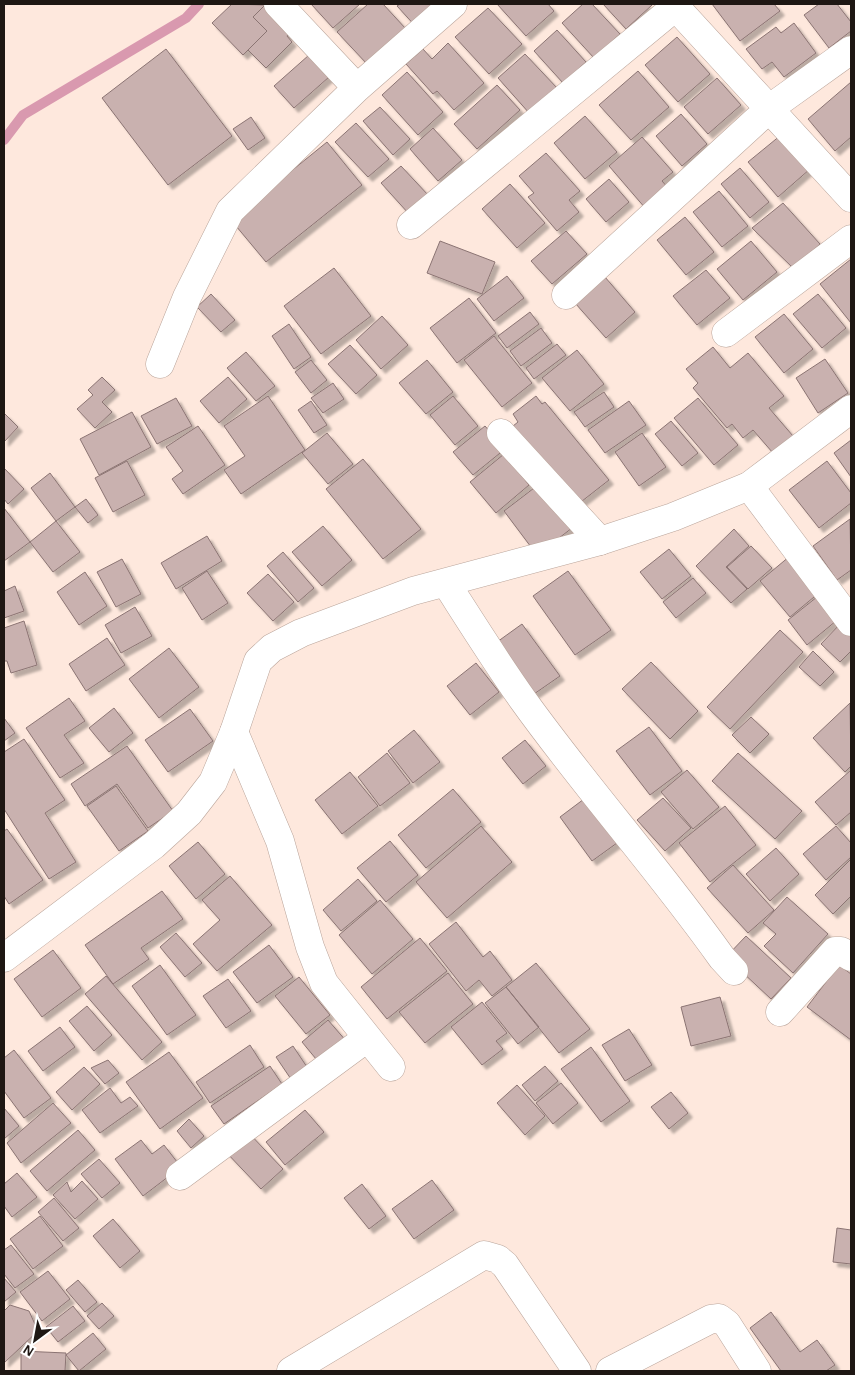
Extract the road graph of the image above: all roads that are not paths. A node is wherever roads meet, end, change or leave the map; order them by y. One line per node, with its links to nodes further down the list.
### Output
1 (278, 4): 5 (street)
2 (453, 4): 5 (street)
3 (676, 5): 6 (street); 8 (street)
4 (851, 50): 6 (street)
5 (357, 88): 12 (street)
6 (770, 108): 7 (street); 10 (street)
7 (851, 198)
8 (411, 225)
9 (851, 238): 11 (street)
10 (566, 295)
11 (726, 333)
12 (160, 364)
13 (851, 409): 15 (street)
14 (501, 433): 16 (street)
15 (749, 486): 16 (street); 18 (street)
16 (600, 541): 17 (street)
17 (446, 582): 19 (street); 22 (street)
18 (848, 610)
19 (234, 732): 21 (street); 24 (street)
20 (851, 957): 23 (street)
21 (4, 958)
22 (734, 971)
23 (780, 1012)
24 (367, 1038): 25 (street); 26 (street)
25 (391, 1067)
26 (180, 1176)
27 (291, 1371): 28 (street)
28 (578, 1371)
29 (610, 1371): 30 (street)
30 (757, 1371)

